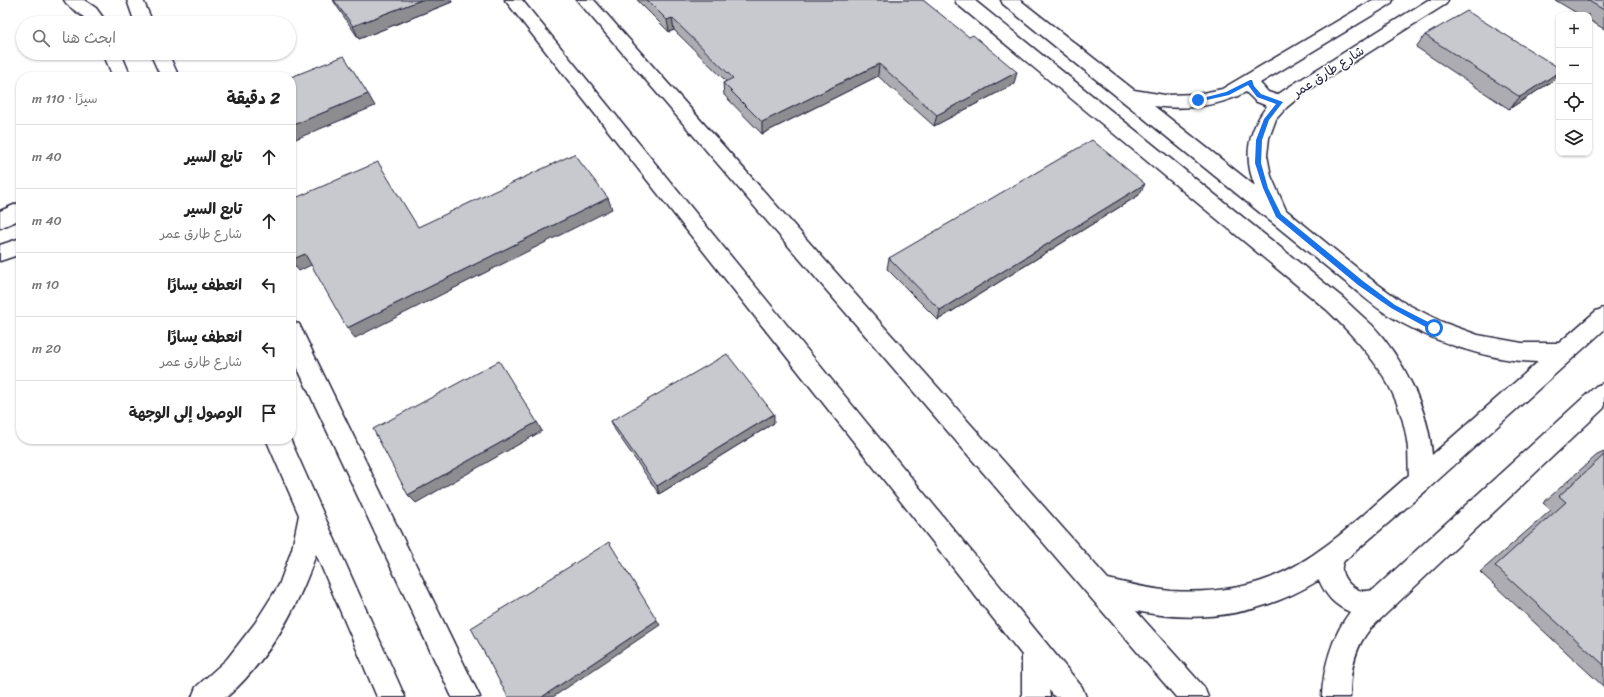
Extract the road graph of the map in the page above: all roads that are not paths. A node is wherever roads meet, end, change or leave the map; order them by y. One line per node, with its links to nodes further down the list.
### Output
1 (72, 0): 9 (street)
2 (136, 0): 10 (street)
3 (514, 0): 35 (street)
4 (585, 0): 33 (street)
5 (963, 0): 24 (street)
6 (1008, 0): 16 (street)
7 (1385, 0): 15 (street)
8 (1440, 0): 17 (street, شارع طارق عمر)
9 (93, 16)
10 (142, 16)
11 (115, 60): 13 (street)
12 (162, 60): 14 (street)
13 (120, 72)
14 (168, 72)
15 (1250, 82): 16 (street); 17 (street)
16 (1129, 96): 19 (street)
17 (1280, 102): 19 (street, شارع طارق عمر)
18 (16, 212): 20 (street)
19 (1278, 215): 23 (street)
20 (0, 220)
21 (16, 248): 22 (street)
22 (0, 253)
23 (1361, 283): 24 (street); 27 (street)
24 (1336, 304): 30 (street)
25 (1604, 317): 27 (street)
26 (296, 340): 38 (street)
27 (1564, 353): 30 (street)
28 (1604, 393): 34 (street)
29 (280, 444): 31 (street)
30 (1421, 480): 32 (street)
31 (311, 515): 36 (street); 37 (street)
32 (1335, 554): 33 (street); 34 (street)
33 (1102, 591): 41 (street)
34 (1380, 601): 42 (street)
35 (1035, 651): 39 (street); 40 (street)
36 (206, 697)
37 (391, 697)
38 (466, 697)
39 (1036, 697)
40 (1072, 697)
41 (1194, 697)
42 (1336, 697)

